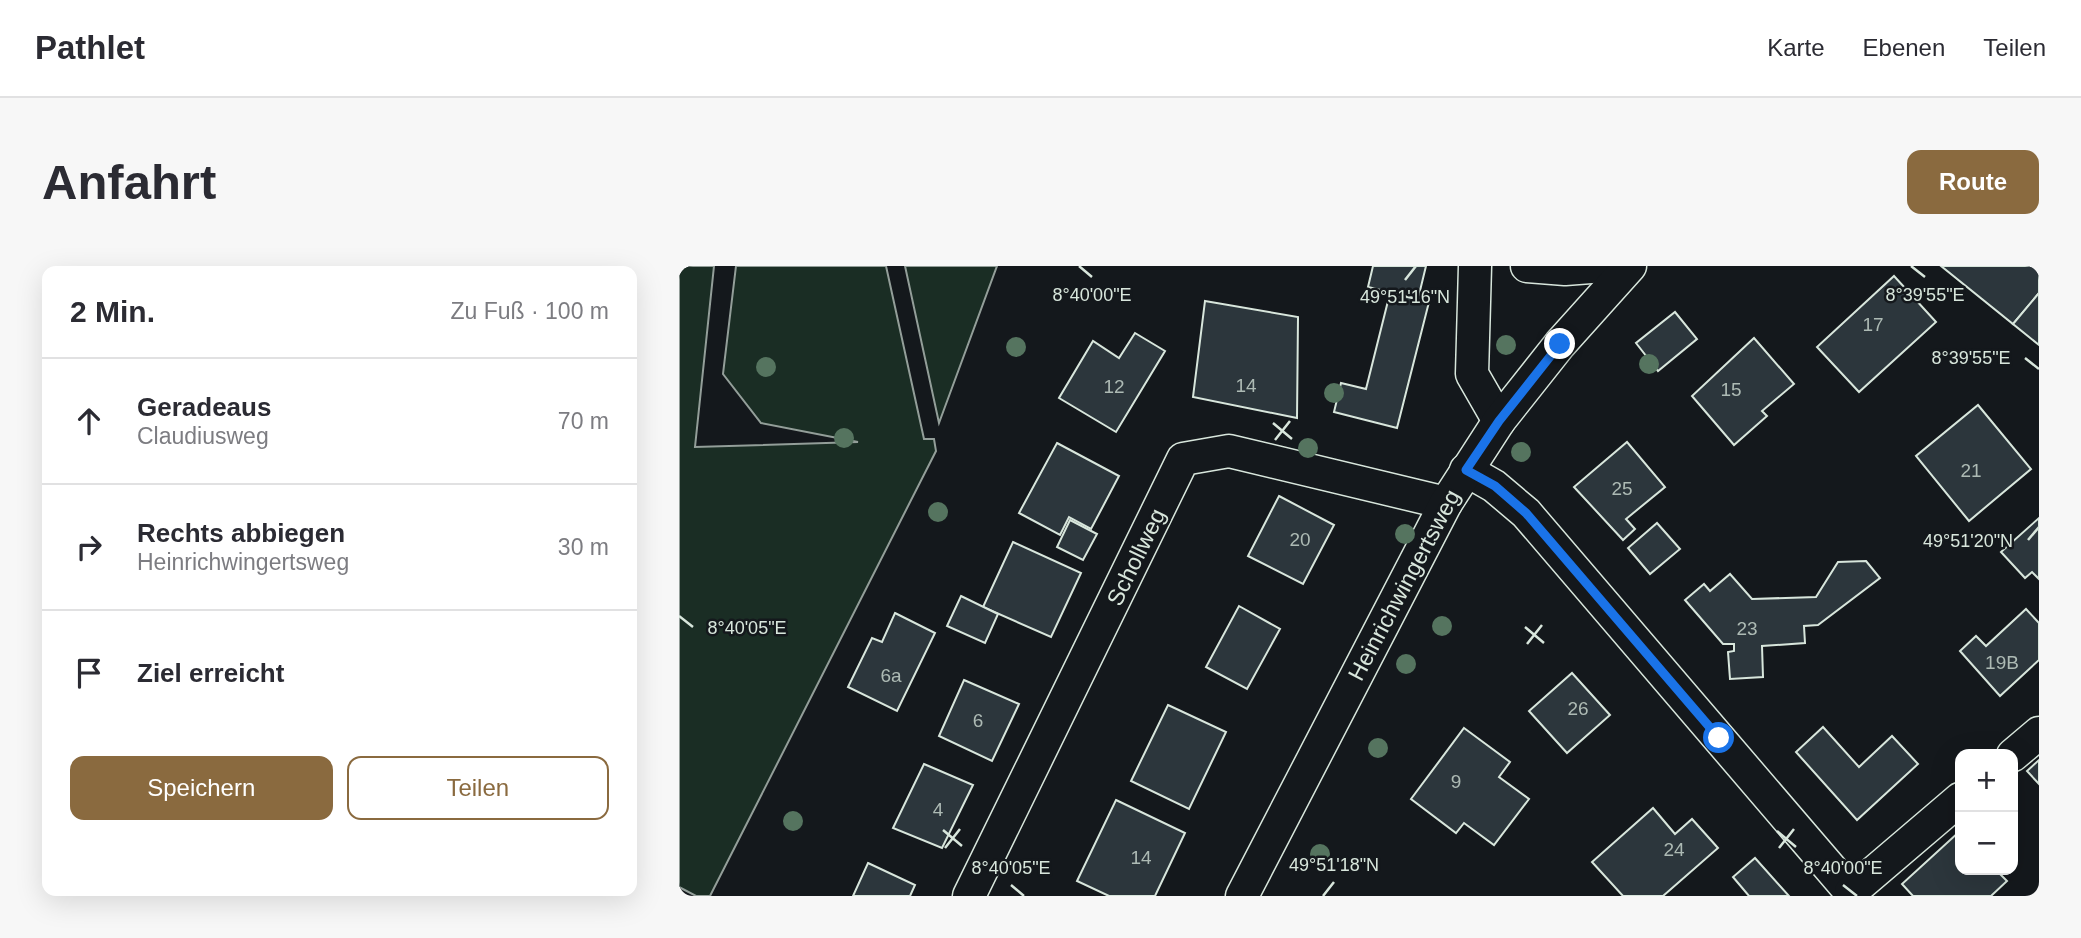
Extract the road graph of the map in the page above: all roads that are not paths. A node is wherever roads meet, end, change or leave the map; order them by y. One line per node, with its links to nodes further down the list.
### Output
1 (1475, 266): 5 (street)
2 (1527, 266): 3 (street)
3 (1604, 266)
4 (1630, 266): 5 (street, Heinrichwingertsweg)
5 (1499, 421): 6 (street, Heinrichwingertsweg)
6 (1466, 470): 7 (street, Heinrichwingertsweg); 11 (street)
7 (1446, 503): 12 (street, Schollweg); 13 (street, Heinrichwingertsweg)
8 (2039, 733): 9 (street)
9 (2018, 751)
10 (1955, 803): 11 (street)
11 (1852, 894)
12 (969, 896)
13 (1242, 896)

